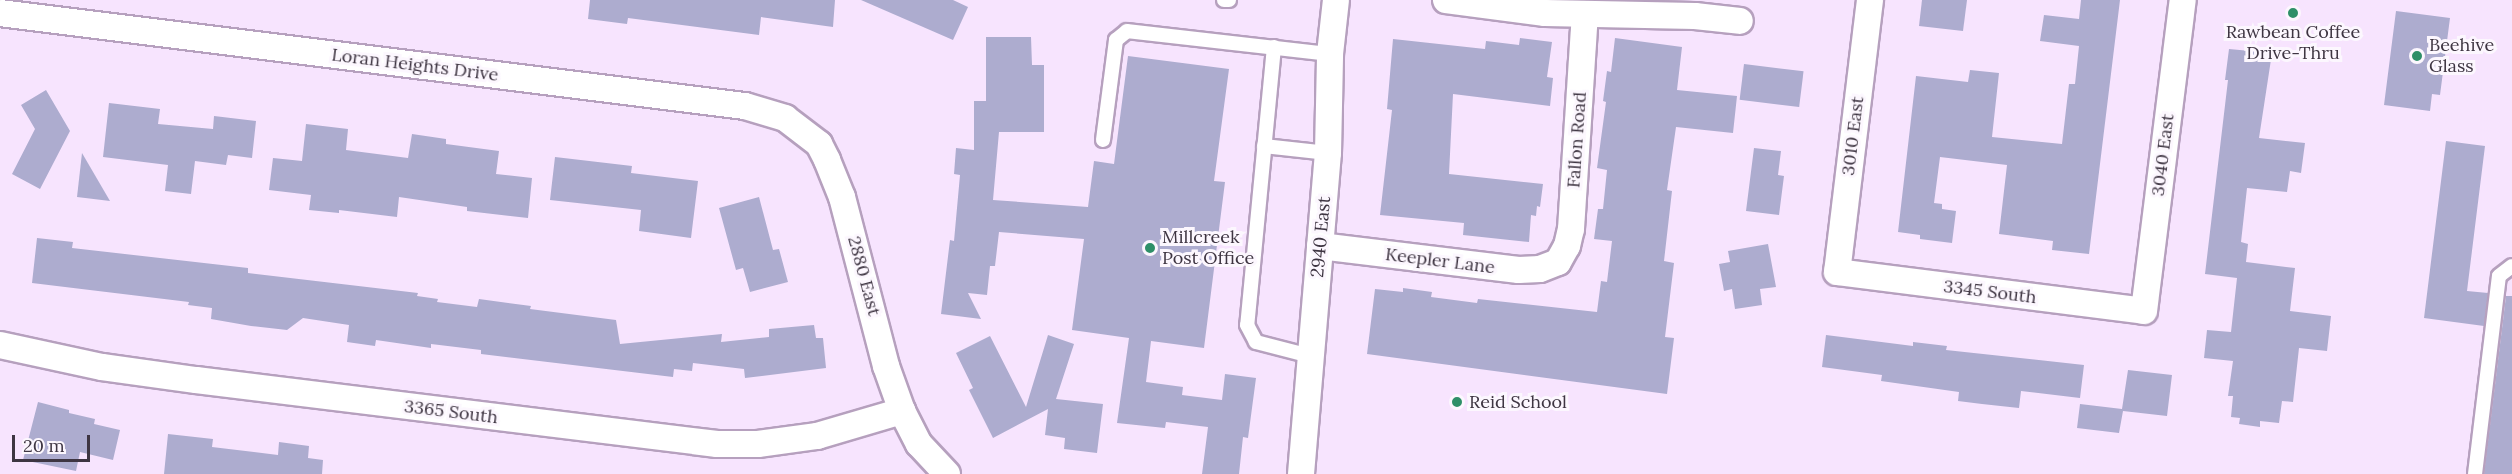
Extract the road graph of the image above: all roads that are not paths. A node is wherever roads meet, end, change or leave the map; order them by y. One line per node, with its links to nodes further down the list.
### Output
1 (1224, 0): 2 (lane)
2 (1229, 0)
3 (1336, 0): 11 (street, 2940 East)
4 (1446, 0): 8 (street)
5 (1870, 0): 19 (street, 3010 East)
6 (2183, 0): 20 (street, 3040 East)
7 (0, 14): 13 (street, Loran Heights Drive)
8 (1585, 15): 9 (street); 17 (street, Fallon Road)
9 (1740, 21)
10 (1274, 47): 11 (lane); 12 (lane); 14 (lane)
11 (1330, 54): 15 (street, 2940 East)
12 (1102, 140)
13 (819, 144): 23 (street, 2880 East)
14 (1264, 146): 15 (lane); 22 (lane)
15 (1328, 153): 16 (street, 2940 East)
16 (1320, 246): 17 (street, Keepler Lane); 22 (street, 2940 East)
17 (1558, 262)
18 (2512, 266): 26 (lane)
19 (1837, 272): 20 (street, 3345 South)
20 (2144, 311)
21 (0, 345): 23 (street, 3365 South)
22 (1310, 356): 25 (street, 2940 East)
23 (902, 411): 24 (street, 2880 East)
24 (947, 474)
25 (1301, 474)
26 (2475, 474)

